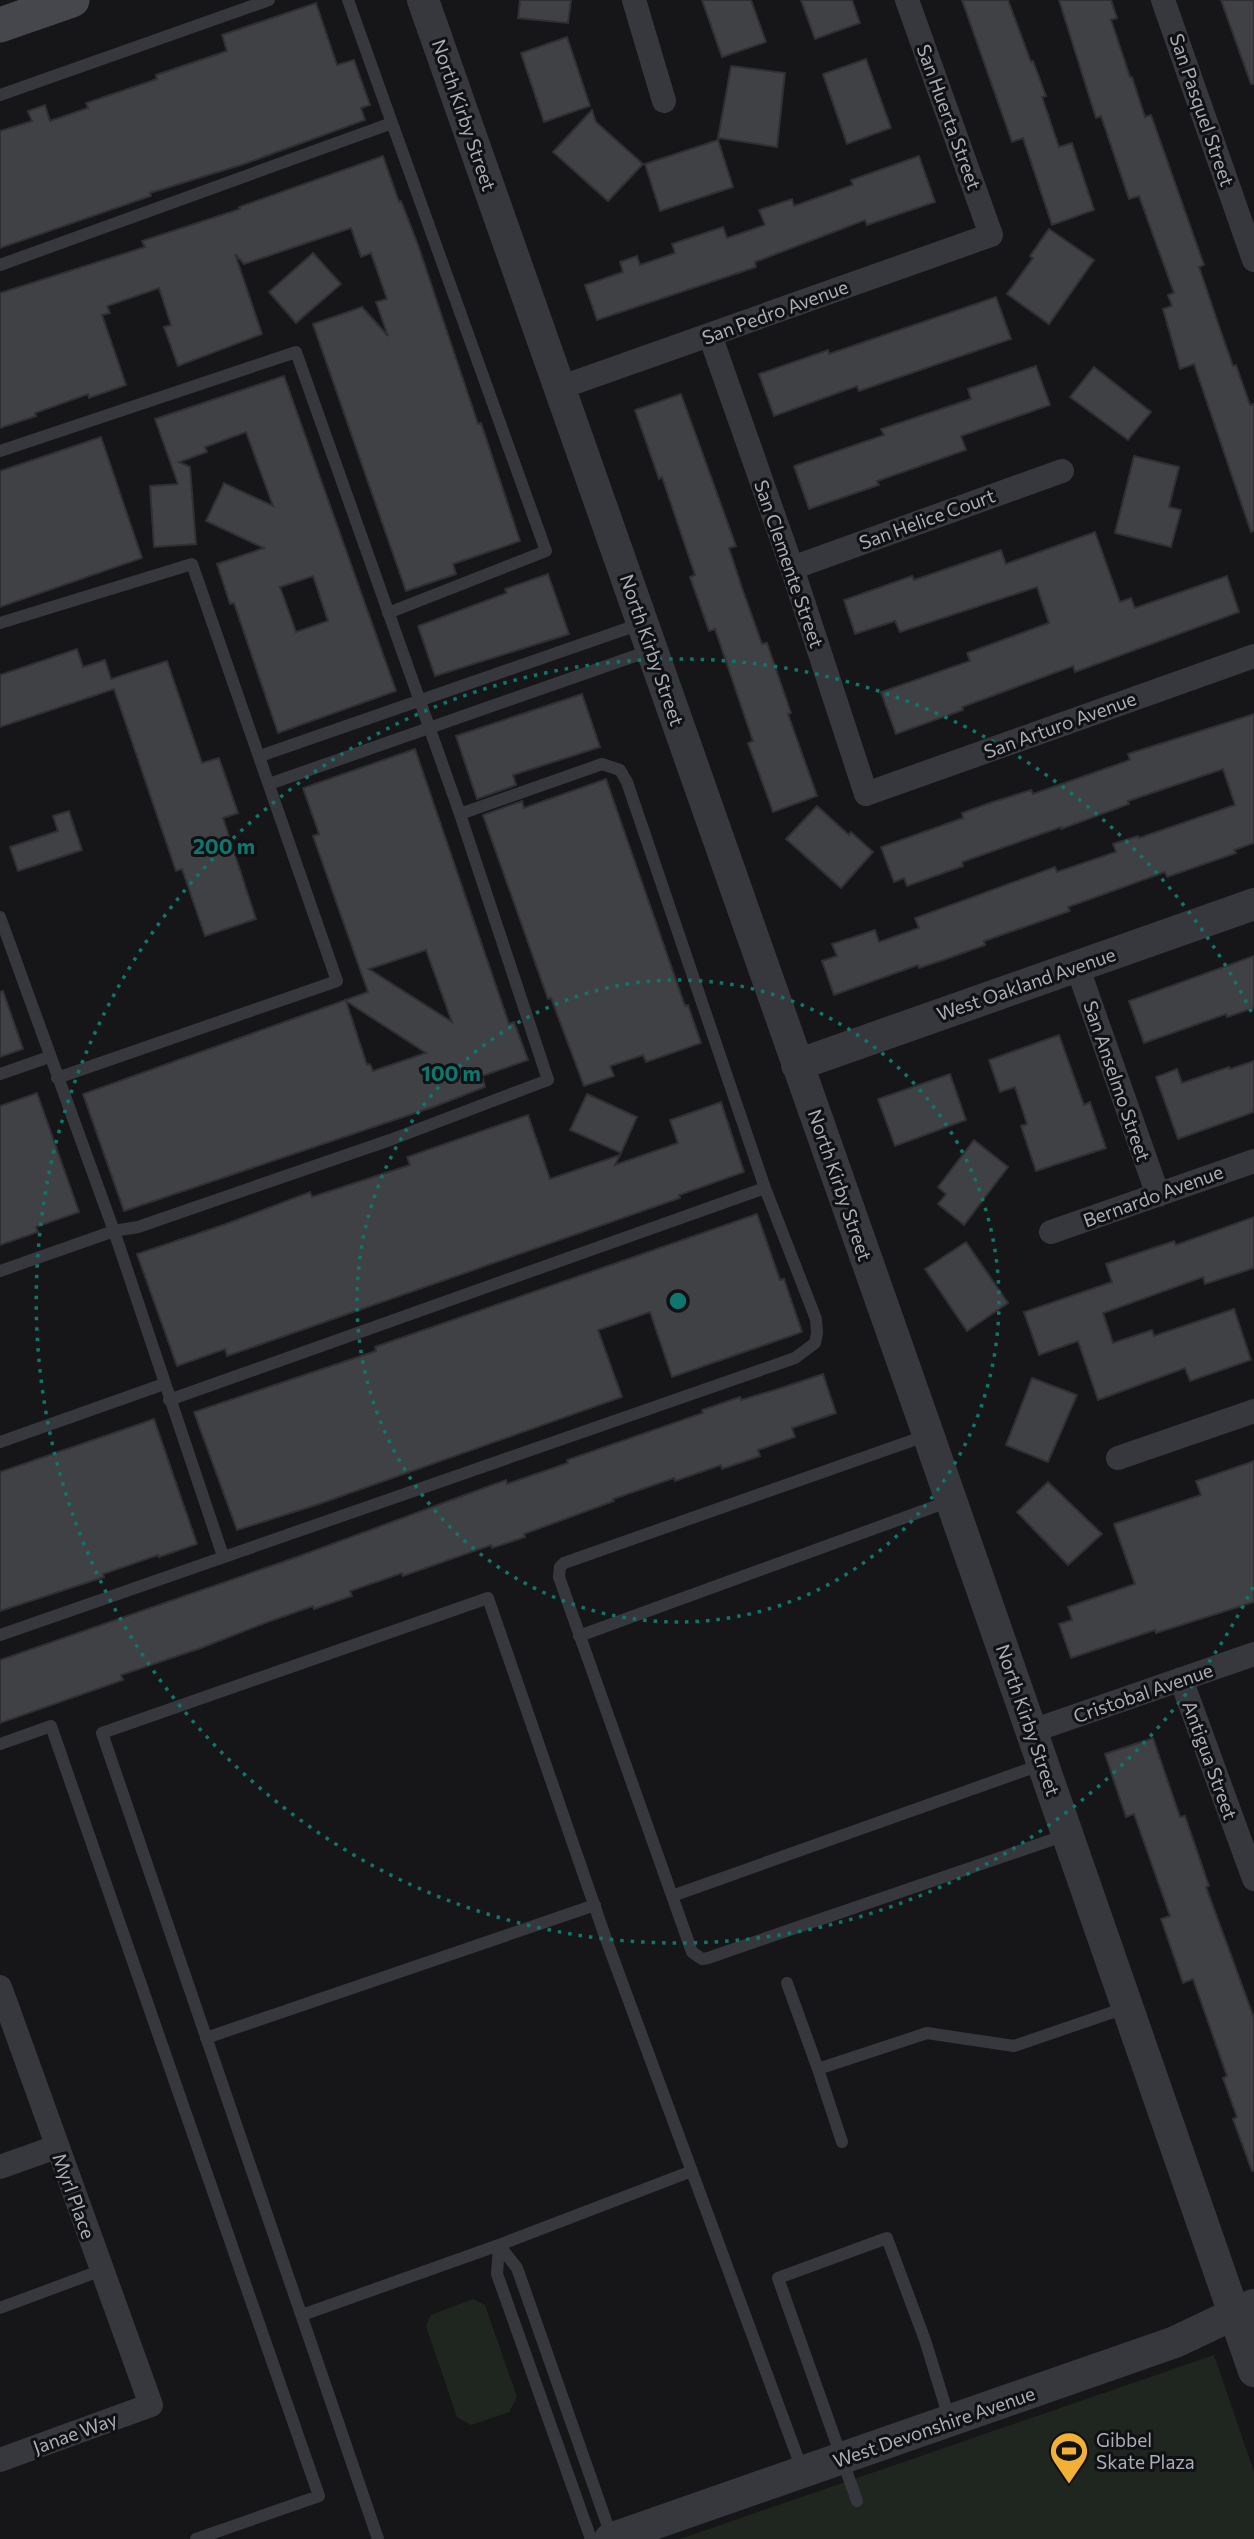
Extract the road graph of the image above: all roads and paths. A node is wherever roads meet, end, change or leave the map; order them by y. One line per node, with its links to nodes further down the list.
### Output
1 (72, 0): 8 (main road)
2 (269, 0): 9 (lane)
3 (348, 0): 11 (lane)
4 (423, 0): 16 (street, North Kirby Street)
5 (634, 0): 10 (street)
6 (907, 0): 12 (street, San Huerta Street)
7 (1163, 0): 13 (street, San Pasquel Street)
8 (0, 25)
9 (0, 95)
10 (664, 101)
11 (393, 123): 14 (lane); 20 (lane)
12 (991, 235): 15 (street, San Pedro Avenue)
13 (1254, 260)
14 (0, 265)
15 (710, 335): 16 (street, San Pedro Avenue); 19 (street, San Clemente Street)
16 (559, 388): 22 (street, North Kirby Street)
17 (0, 451): 20 (lane)
18 (1062, 471): 19 (street, San Helice Court)
19 (792, 568): 28 (street, San Clemente Street)
20 (388, 613): 24 (lane)
21 (0, 623): 26 (lane)
22 (648, 636): 24 (lane); 25 (lane); 34 (street, North Kirby Street)
23 (1254, 656): 28 (street, San Arturo Avenue)
24 (419, 700): 25 (lane); 26 (lane)
25 (429, 727): 27 (lane); 29 (lane)
26 (260, 756): 27 (lane)
27 (270, 784): 36 (lane)
28 (866, 794)
29 (460, 814): 38 (lane); 40 (lane)
30 (1254, 904): 32 (street, West Oakland Avenue)
31 (0, 917): 33 (lane)
32 (1077, 966): 34 (street, West Oakland Avenue); 39 (street, San Anselmo Street)
33 (49, 1056): 35 (lane); 36 (lane)
34 (797, 1065): 46 (street, North Kirby Street)
35 (0, 1074)
36 (57, 1077): 40 (lane)
37 (1254, 1160): 39 (street, Bernardo Avenue)
38 (765, 1188): 44 (lane); 50 (lane)
39 (1158, 1195): 41 (street, Bernardo Avenue)
40 (114, 1231): 42 (lane); 43 (lane)
41 (1051, 1232)
42 (0, 1271)
43 (164, 1384): 44 (lane); 47 (lane)
44 (169, 1400): 50 (lane)
45 (1254, 1411): 48 (street)
46 (928, 1434): 49 (street, North Kirby Street); 52 (lane)
47 (0, 1442)
48 (1118, 1458)
49 (951, 1501): 52 (lane); 55 (street, North Kirby Street)
50 (223, 1556): 51 (lane)
51 (0, 1635)
52 (579, 1636): 60 (lane)
53 (1254, 1654): 54 (street, Cristobal Avenue)
54 (1181, 1679): 55 (street, Cristobal Avenue); 59 (street, Antigua Street)
55 (1032, 1731): 57 (street, North Kirby Street)
56 (0, 1744): 88 (lane)
57 (1043, 1764): 58 (street, North Kirby Street); 60 (lane)
58 (1068, 1834): 60 (lane); 64 (street, North Kirby Street)
59 (1254, 1880)
60 (672, 1896)
61 (595, 1905): 66 (lane); 66 (lane); 71 (lane)
62 (786, 1983): 67 (lane)
63 (0, 1987): 65 (street, Myrl Place)
64 (1128, 2007): 67 (lane); 75 (street, North Kirby Street)
65 (6, 2026): 69 (street, Myrl Place)
66 (206, 2038): 76 (lane)
67 (818, 2069): 68 (lane)
68 (842, 2143)
69 (56, 2147): 70 (street); 73 (street, Myrl Place)
70 (0, 2167)
71 (692, 2171): 72 (lane); 86 (lane)
72 (499, 2245): 76 (lane); 78 (lane); 79 (lane)
73 (102, 2270): 74 (lane); 80 (street, Myrl Place)
74 (0, 2308)
75 (1244, 2310): 77 (street, North Kirby Street); 81 (street, West Devonshire Avenue)
76 (302, 2315): 89 (lane)
77 (1254, 2371)
78 (562, 2395): 79 (lane); 84 (lane)
79 (542, 2402): 85 (lane)
80 (151, 2405): 83 (street, Janae Way)
81 (950, 2421): 82 (street, West Devonshire Avenue); 82 (lane)
82 (843, 2459): 86 (street, West Devonshire Avenue); 87 (lane)
83 (0, 2460)
84 (586, 2465): 85 (lane); 91 (lane)
85 (567, 2472): 90 (lane)
86 (803, 2472): 91 (street, West Devonshire Avenue)
87 (857, 2501)
88 (195, 2539)
89 (378, 2539)
90 (591, 2539)
91 (611, 2539)

